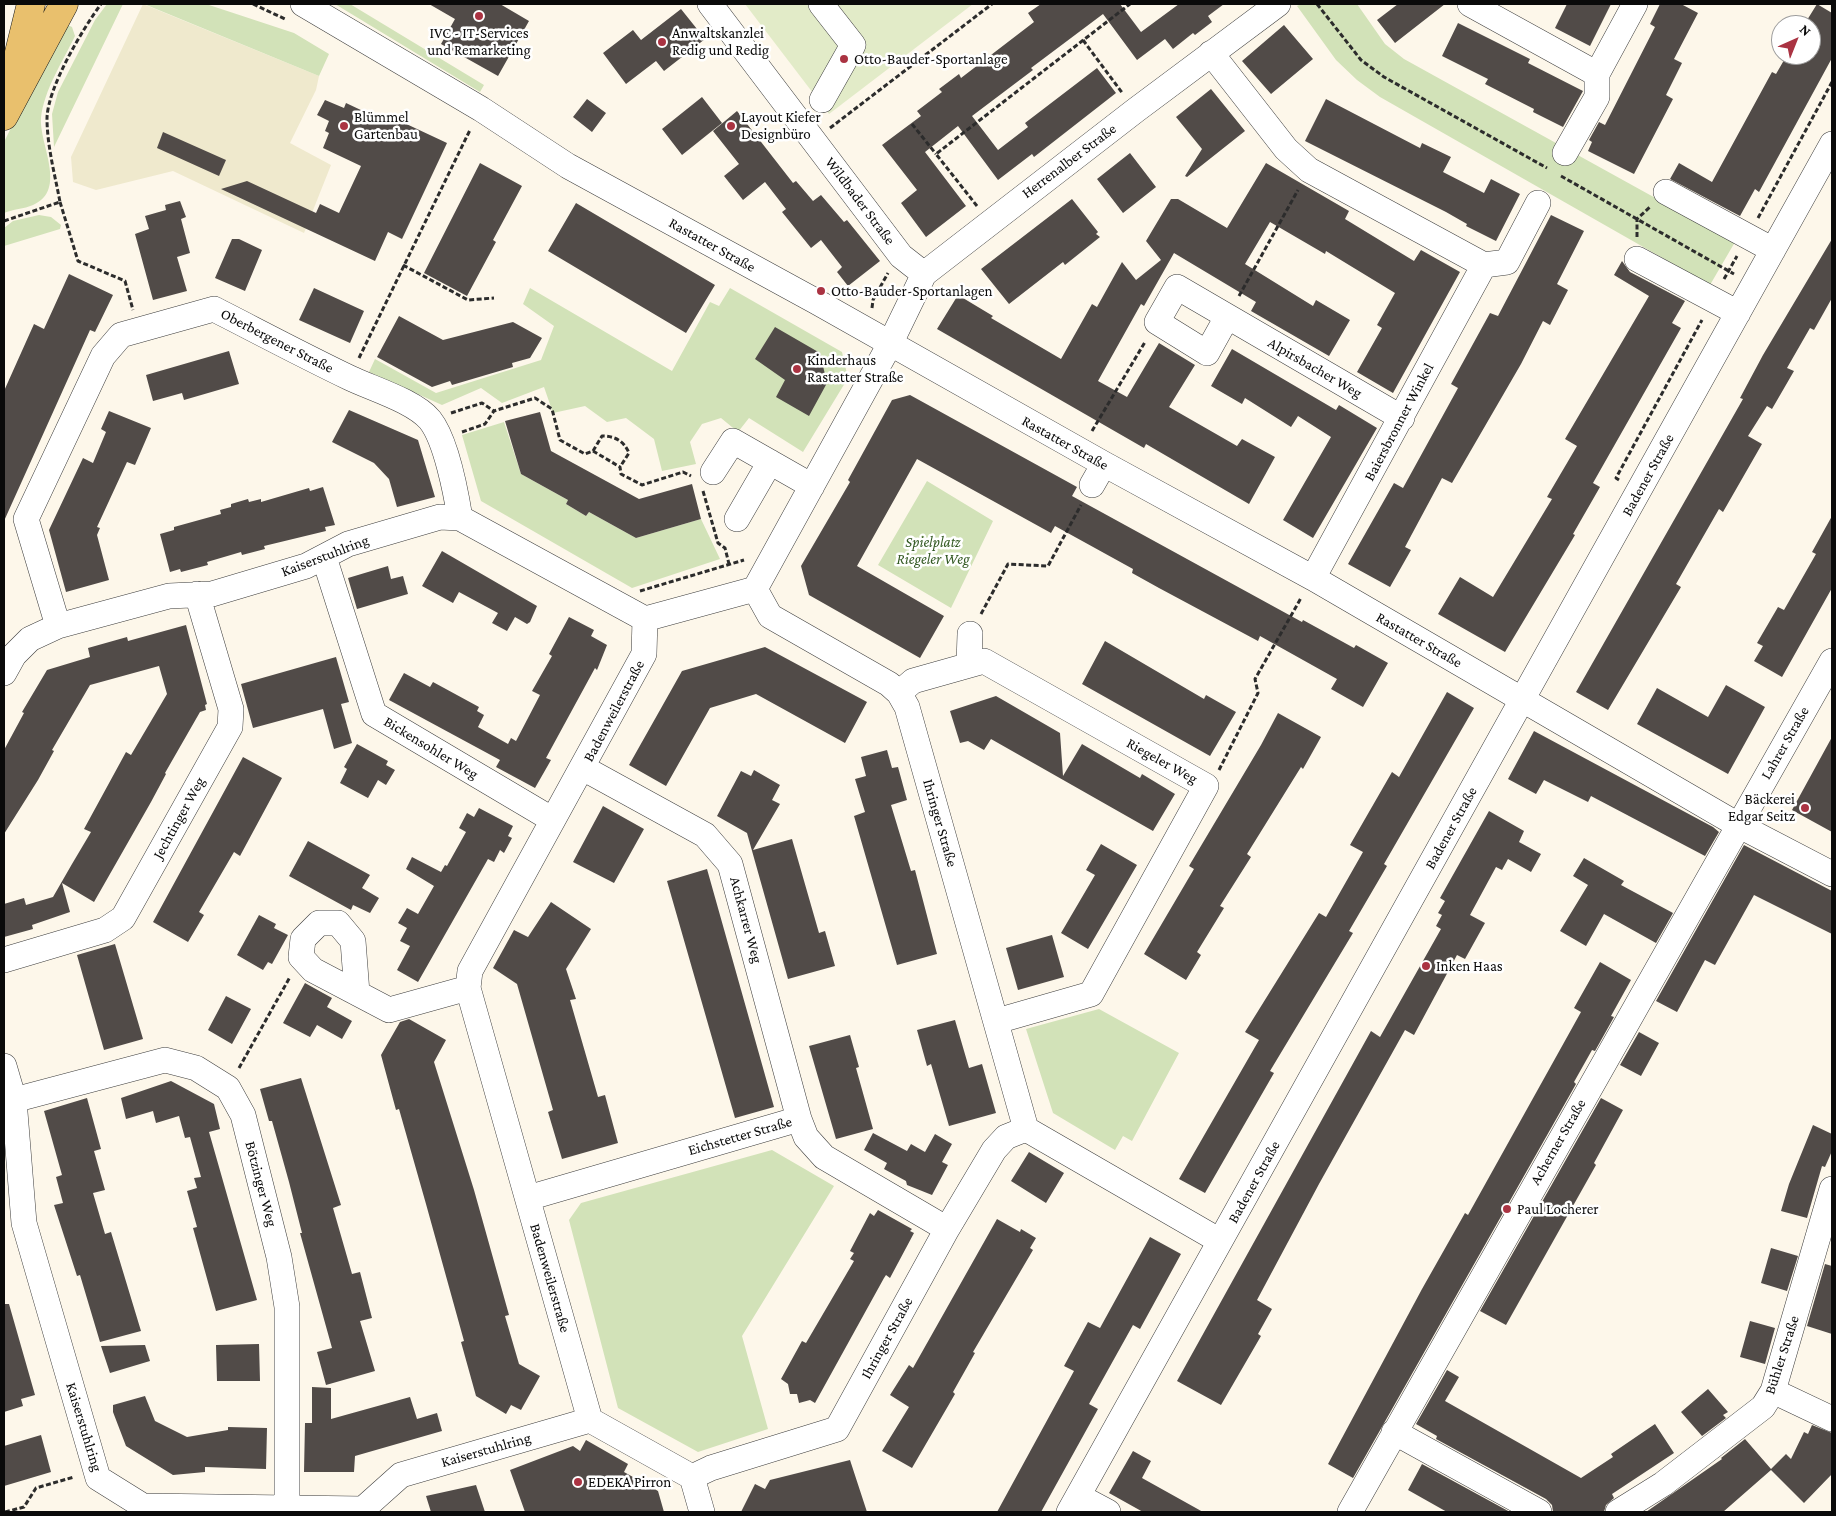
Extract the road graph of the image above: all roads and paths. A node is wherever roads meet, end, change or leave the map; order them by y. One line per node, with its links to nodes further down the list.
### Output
1 (31, 4): 18 (main road)
2 (64, 4): 19 (main road)
3 (100, 4): 28 (path)
4 (303, 4): 44 (street, Rastatter Straße)
5 (710, 4): 22 (street, Wildbader Straße)
6 (821, 4): 16 (street)
7 (992, 4): 22 (path)
8 (1130, 4): 13 (path)
9 (1278, 4): 14 (street, Herrenalber Straße)
10 (1317, 4): 30 (path)
11 (1470, 4): 15 (street)
12 (1635, 4): 15 (street)
13 (1082, 40): 17 (path); 25 (path)
14 (1211, 54): 17 (street, Herrenalber Straße); 26 (street)
15 (1596, 74): 24 (street)
16 (822, 100)
17 (1136, 110): 32 (street, Herrenalber Straße)
18 (4, 112)
19 (4, 116)
20 (912, 124): 25 (path)
21 (469, 131): 35 (path)
22 (814, 140): 37 (street, Wildbader Straße)
23 (1832, 144): 33 (street, Badener Straße)
24 (1565, 153)
25 (936, 154): 32 (path)
26 (1309, 170): 36 (street); 41 (path)
27 (1666, 192): 30 (path); 33 (street)
28 (60, 202): 31 (path); 43 (path)
29 (1538, 203): 36 (street)
30 (1637, 219): 34 (path); 38 (path)
31 (4, 221)
32 (990, 222): 37 (street, Herrenalber Straße)
33 (1773, 250): 38 (street, Badener Straße)
34 (1637, 259): 40 (street)
35 (403, 265): 39 (path); 45 (path)
36 (1484, 265): 47 (street, Baiersbronner Winkel)
37 (924, 274): 44 (street, Herrenalber Straße)
38 (1754, 285): 40 (street, Badener Straße)
39 (494, 298)
40 (1738, 313): 72 (street, Badener Straße)
41 (1227, 317): 42 (street, Alpirsbacher Weg); 42 (street); 47 (street, Alpirsbacher Weg)
42 (1157, 322): 50 (path)
43 (138, 330): 45 (street, Oberbergener Straße); 66 (street, Oberbergener Straße)
44 (890, 344): 50 (street, Rastatter Straße); 55 (street)
45 (350, 378): 48 (street, Oberbergener Straße)
46 (494, 411): 48 (path); 48 (path); 49 (path)
47 (1402, 418): 61 (street, Baiersbronner Winkel)
48 (435, 429): 56 (street)
49 (593, 451): 52 (path); 52 (path)
50 (1080, 452): 53 (street, Rastatter Straße)
51 (770, 462): 54 (street); 55 (street); 57 (street)
52 (620, 467): 54 (path)
53 (1098, 475): 61 (street, Rastatter Straße); 67 (path)
54 (705, 480): 60 (path)
55 (812, 486): 62 (street)
56 (460, 518): 58 (street, Kaiserstuhlring); 65 (street, Kaiserstuhlring)
57 (737, 519)
58 (324, 557): 64 (street, Kaiserstuhlring); 75 (street, Bickensohler Weg)
59 (750, 558): 60 (path)
60 (730, 564): 63 (path)
61 (1313, 578): 72 (street, Rastatter Straße); 74 (path)
62 (755, 589): 65 (street); 71 (street, Ihringer Straße)
63 (632, 593)
64 (197, 594): 66 (street, Kaiserstuhlring); 79 (street, Jechtinger Weg)
65 (645, 620): 73 (street, Badenweilerstraße)
66 (58, 626): 70 (street, Kaiserstuhlring)
67 (970, 634): 69 (street)
68 (1832, 661): 76 (street, Lahrer Straße)
69 (969, 664): 71 (street, Riegeler Weg); 74 (street, Riegeler Weg)
70 (4, 673)
71 (899, 693): 82 (street, Ihringer Straße)
72 (1523, 700): 76 (street, Rastatter Straße); 92 (street, Badener Straße)
73 (583, 768): 75 (street, Badenweilerstraße); 86 (street, Achkarrer Weg)
74 (1206, 786): 82 (street, Riegeler Weg)
75 (553, 820): 80 (street, Badenweilerstraße)
76 (1738, 824): 77 (street, Rastatter Straße); 96 (street, Acherner Straße)
77 (1832, 874)
78 (301, 957): 81 (street); 81 (street); 84 (path)
79 (4, 960)
80 (468, 988): 81 (street); 89 (street, Badenweilerstraße)
81 (356, 993)
82 (997, 1021): 87 (street, Ihringer Straße)
83 (4, 1066): 85 (street, Kaiserstuhlring)
84 (228, 1088): 85 (street, Bötzinger Weg); 100 (street, Bötzinger Weg)
85 (14, 1100): 90 (street, Kaiserstuhlring)
86 (799, 1119): 89 (street, Eichstetter Straße); 91 (street, Eichstetter Straße)
87 (1026, 1129): 91 (street, Ihringer Straße); 92 (street)
88 (1832, 1189): 93 (street, Bühler Straße)
89 (528, 1198): 95 (street, Badenweilerstraße)
90 (14, 1226): 97 (street, Kaiserstuhlring)
91 (947, 1228): 98 (street, Ihringer Straße)
92 (1220, 1241): 99 (street, Badener Straße)
93 (1773, 1391): 94 (street); 106 (street, Bühler Straße)
94 (1832, 1419)
95 (590, 1420): 98 (street); 100 (street, Kaiserstuhlring)
96 (1394, 1432): 104 (street, Acherner Straße); 105 (street)
97 (96, 1470): 100 (street, Kaiserstuhlring); 101 (path)
98 (692, 1478): 102 (street)
99 (1074, 1504): 103 (street)
100 (288, 1509)
101 (6, 1512)
102 (702, 1512)
103 (1108, 1512)
104 (1350, 1512)
105 (1539, 1512)
106 (1618, 1512)

